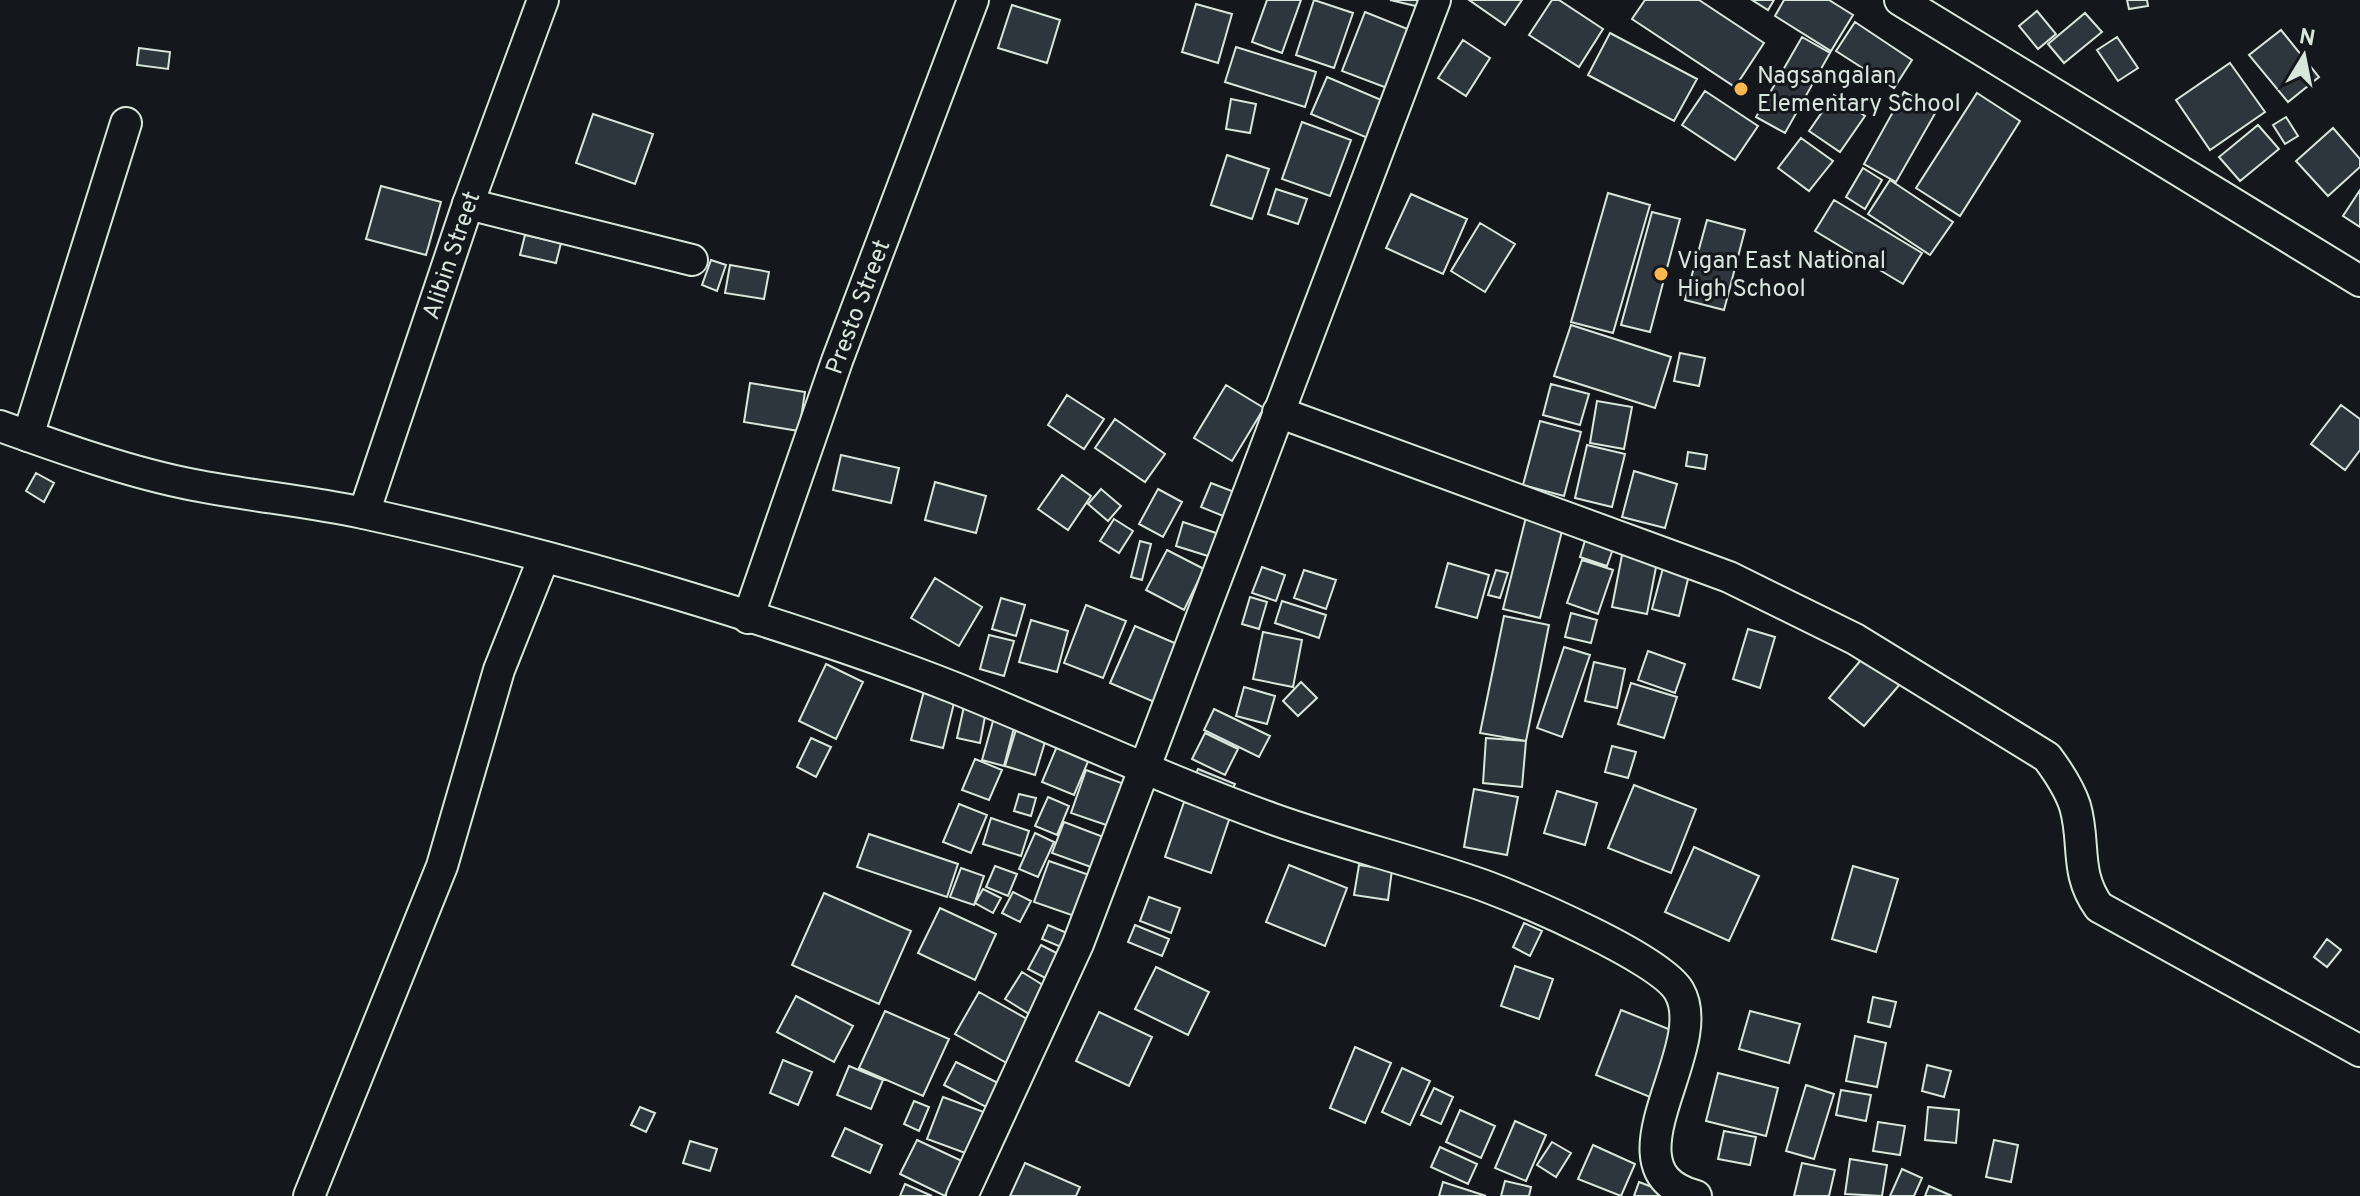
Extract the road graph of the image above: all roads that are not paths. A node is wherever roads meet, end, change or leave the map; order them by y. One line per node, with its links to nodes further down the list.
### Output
1 (543, 0): 6 (street, Alibin Street)
2 (973, 0): 13 (street, Presto Street)
3 (1435, 0): 9 (street)
4 (1900, 0): 8 (street)
5 (126, 123): 10 (street)
6 (468, 204): 7 (street); 11 (street, Alibin Street)
7 (692, 260)
8 (2360, 281)
9 (1278, 412): 14 (street); 15 (street)
10 (14, 431): 11 (street)
11 (364, 513): 12 (street)
12 (544, 557): 13 (street); 17 (street)
13 (748, 618): 14 (street)
14 (1143, 768): 16 (street); 18 (street)
15 (2360, 1051)
16 (1686, 1195)
17 (309, 1196)
18 (962, 1196)

